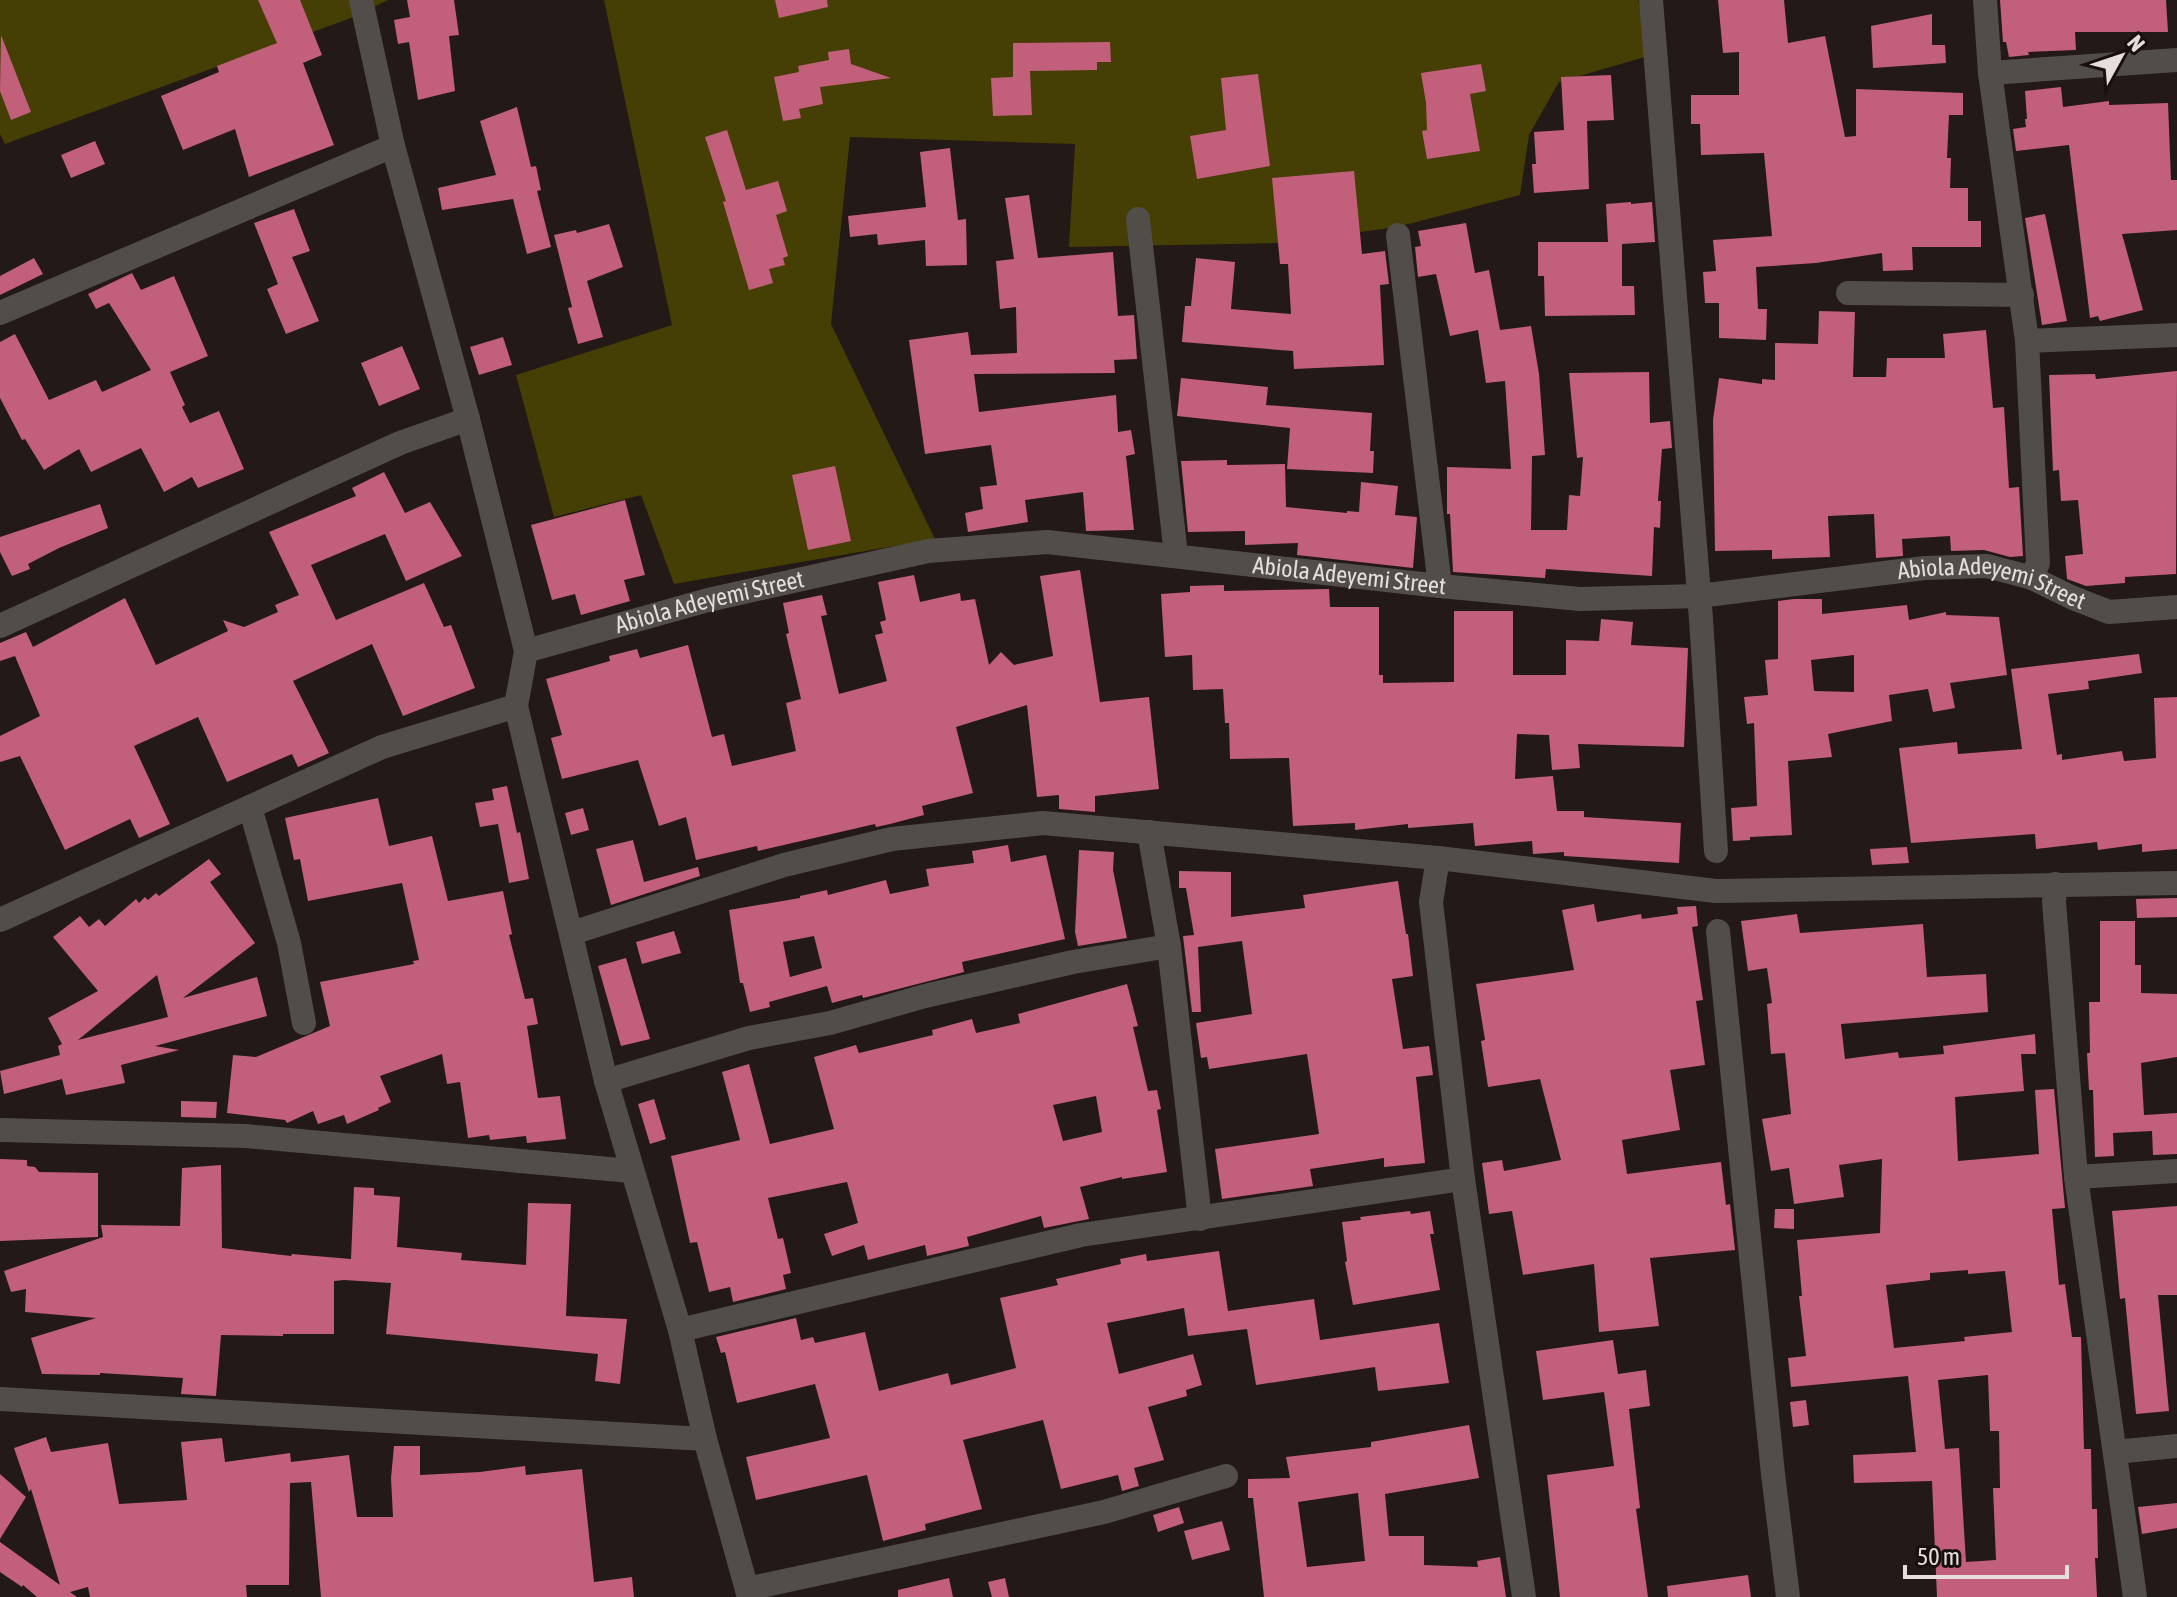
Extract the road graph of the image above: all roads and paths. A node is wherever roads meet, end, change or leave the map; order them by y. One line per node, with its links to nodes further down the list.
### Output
1 (361, 0): 6 (street)
2 (1651, 0): 18 (street)
3 (1985, 0): 5 (street)
4 (2177, 60): 5 (street)
5 (1990, 73): 10 (street)
6 (393, 146): 11 (street); 14 (street)
7 (1138, 219): 15 (street)
8 (1398, 235): 17 (street)
9 (1848, 293): 10 (street)
10 (2022, 295): 13 (street)
11 (0, 313)
12 (2177, 335): 13 (street)
13 (2027, 341): 16 (street)
14 (468, 419): 20 (street); 21 (street)
15 (1176, 555): 17 (street, Abiola Adeyemi Street); 21 (street, Abiola Adeyemi Street)
16 (2032, 578): 18 (street, Abiola Adeyemi Street); 19 (street, Abiola Adeyemi Street)
17 (1440, 586): 18 (street, Abiola Adeyemi Street)
18 (1699, 596): 25 (street)
19 (2177, 607)
20 (0, 626)
21 (526, 651): 22 (street)
22 (516, 706): 23 (street); 31 (street)
23 (250, 807): 29 (street); 33 (street)
24 (1149, 832): 26 (street); 31 (street); 32 (street)
25 (1716, 851)
26 (1438, 858): 28 (street); 39 (street)
27 (2177, 883): 28 (street)
28 (2055, 884): 38 (street)
29 (0, 920)
30 (1718, 931): 49 (street)
31 (572, 933): 34 (street)
32 (1169, 946): 34 (street); 40 (street)
33 (304, 1023)
34 (606, 1081): 36 (street)
35 (0, 1130): 36 (street)
36 (631, 1171): 41 (street)
37 (2177, 1171): 38 (street)
38 (2076, 1177): 45 (street)
39 (1463, 1179): 40 (street); 48 (street)
40 (1200, 1219): 41 (street)
41 (680, 1330): 43 (street)
42 (0, 1399): 43 (street)
43 (705, 1439): 47 (street)
44 (2177, 1446): 45 (street)
45 (2115, 1452): 50 (street)
46 (1226, 1476): 47 (street)
47 (748, 1593)
48 (1524, 1597)
49 (1788, 1597)
50 (2135, 1597)

